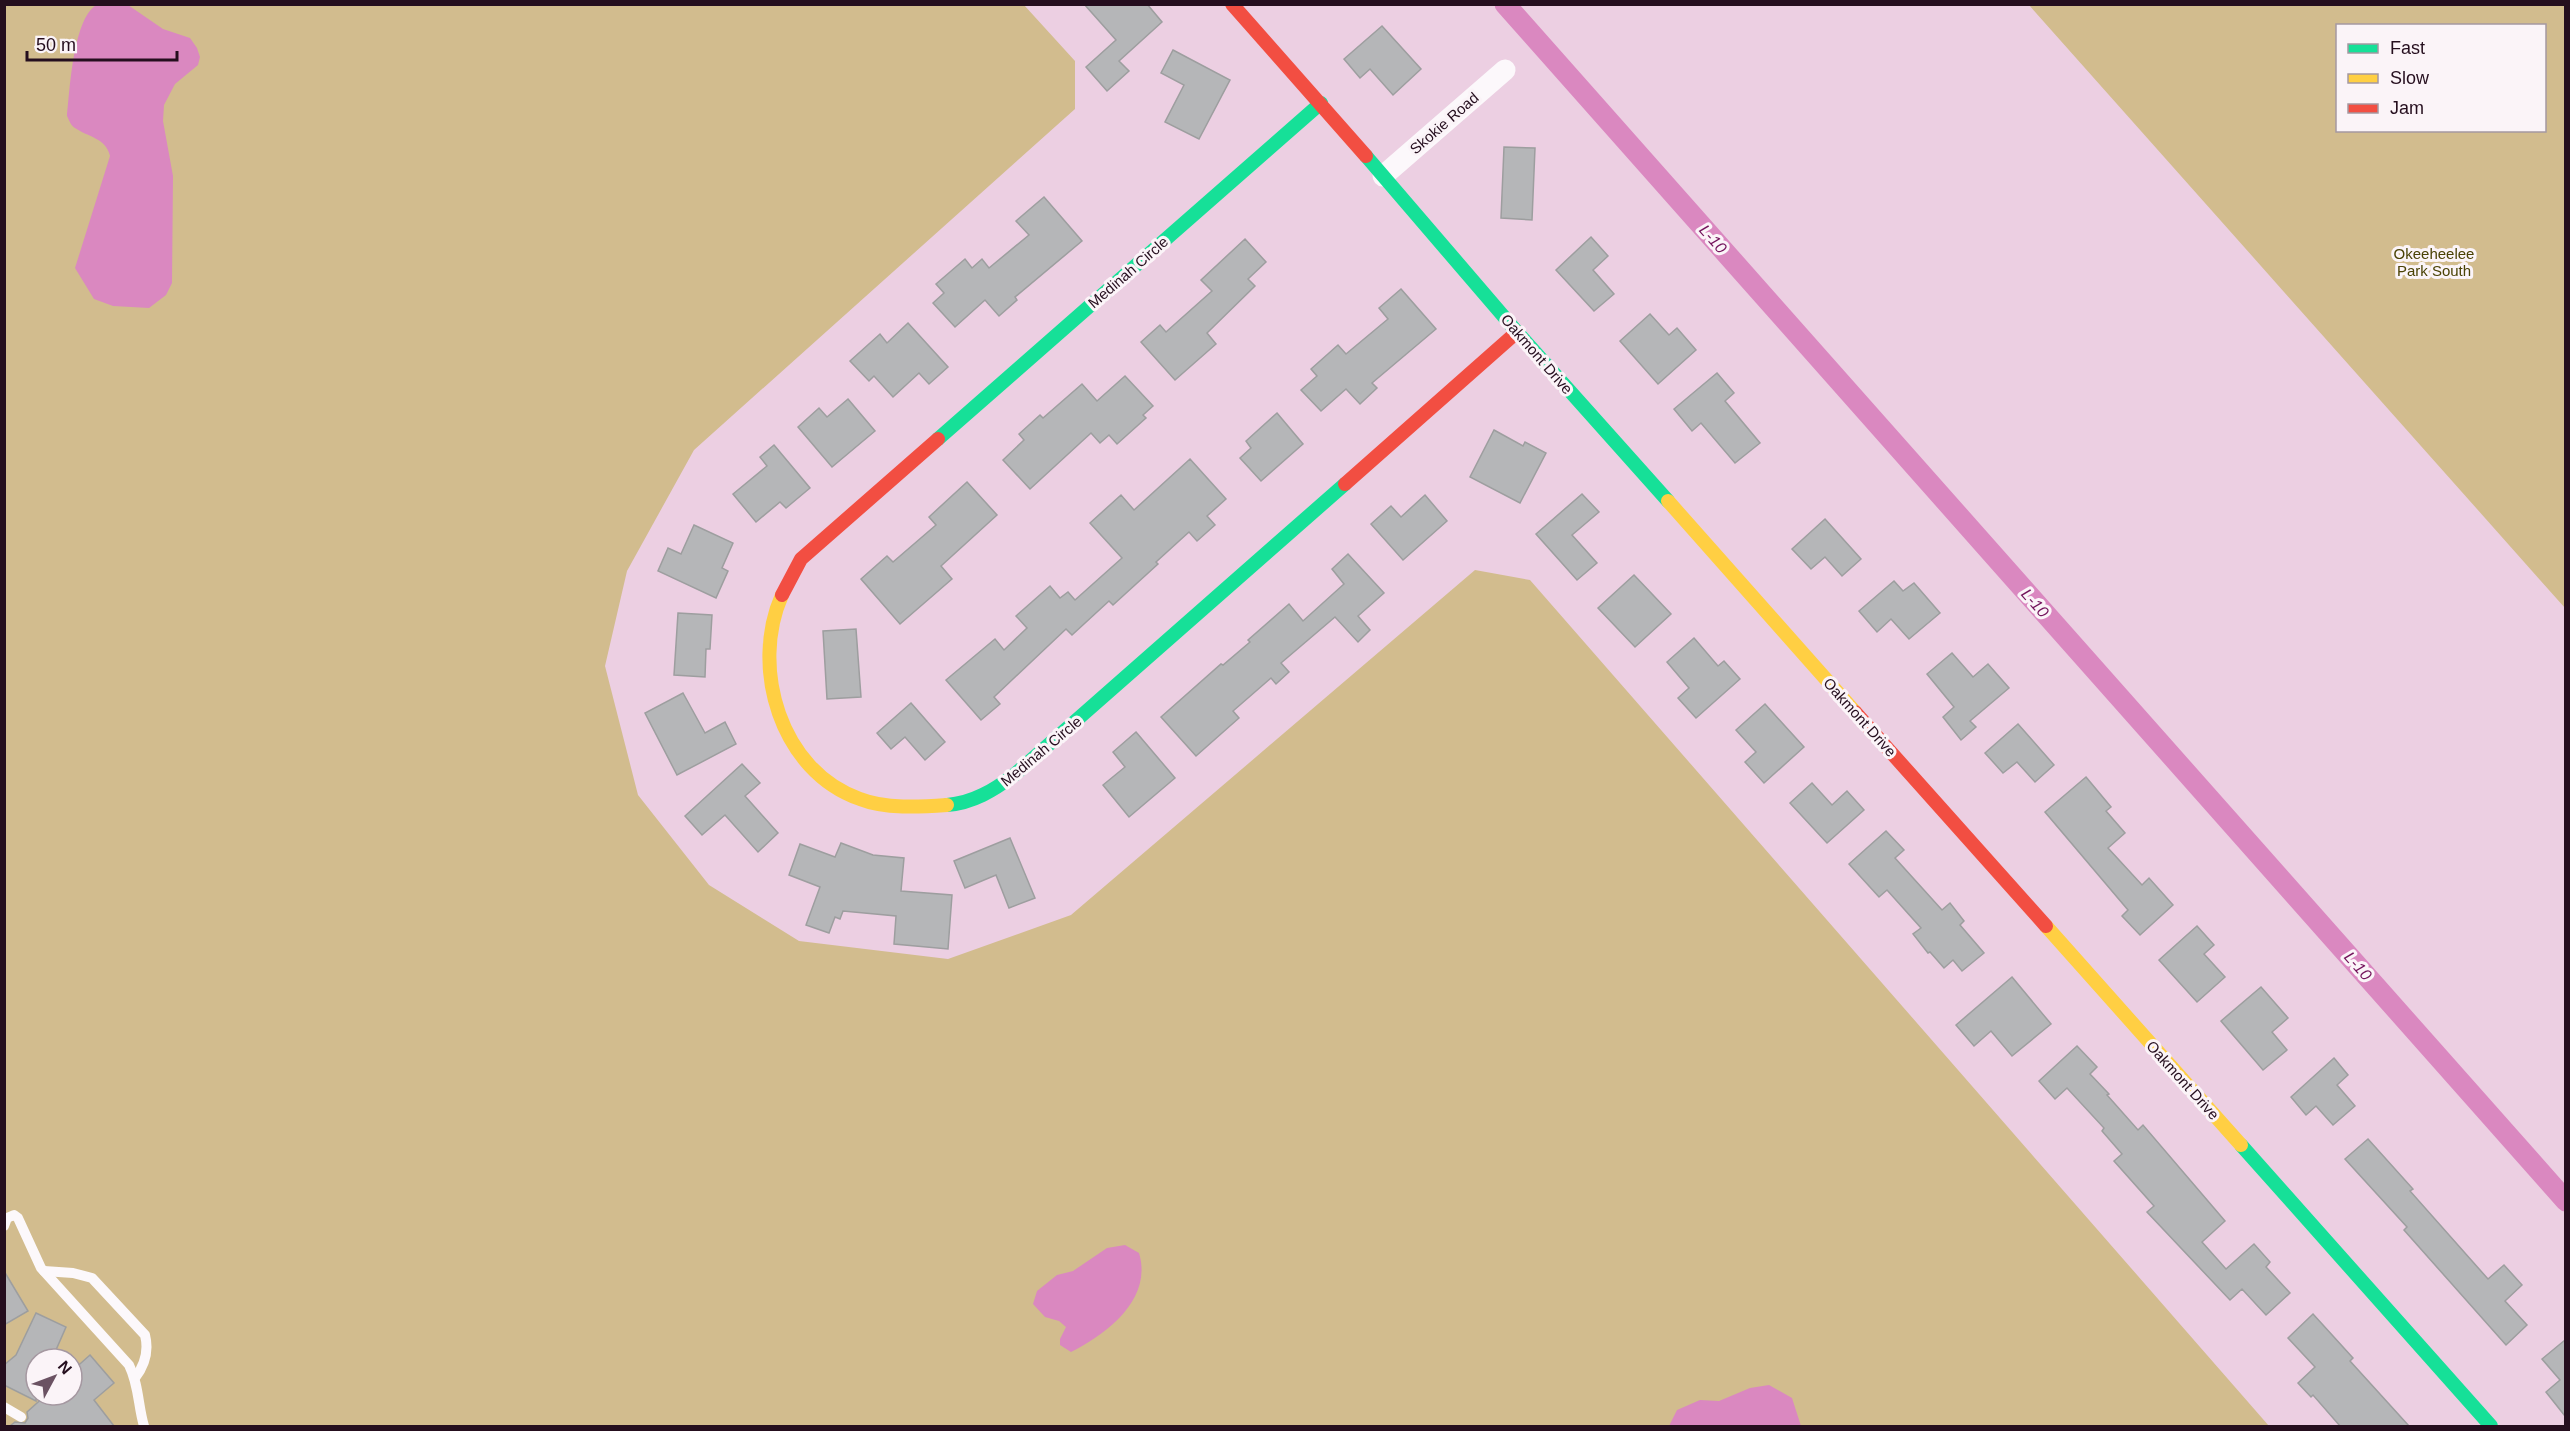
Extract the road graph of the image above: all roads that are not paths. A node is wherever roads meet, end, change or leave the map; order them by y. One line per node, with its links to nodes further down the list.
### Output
1 (1232, 4): 3 (street, Oakmont Drive)
2 (1504, 70): 4 (street, Skokie Road)
3 (1321, 103): 4 (street, Oakmont Drive); 5 (street, Medinah Circle)
4 (1383, 176): 5 (street, Oakmont Drive)
5 (1517, 332): 12 (street, Oakmont Drive)
6 (4, 1226): 7 (lane)
7 (44, 1271): 8 (lane); 8 (lane)
8 (135, 1378): 11 (lane)
9 (4, 1407): 10 (lane)
10 (21, 1417)
11 (144, 1426)
12 (2490, 1426)

